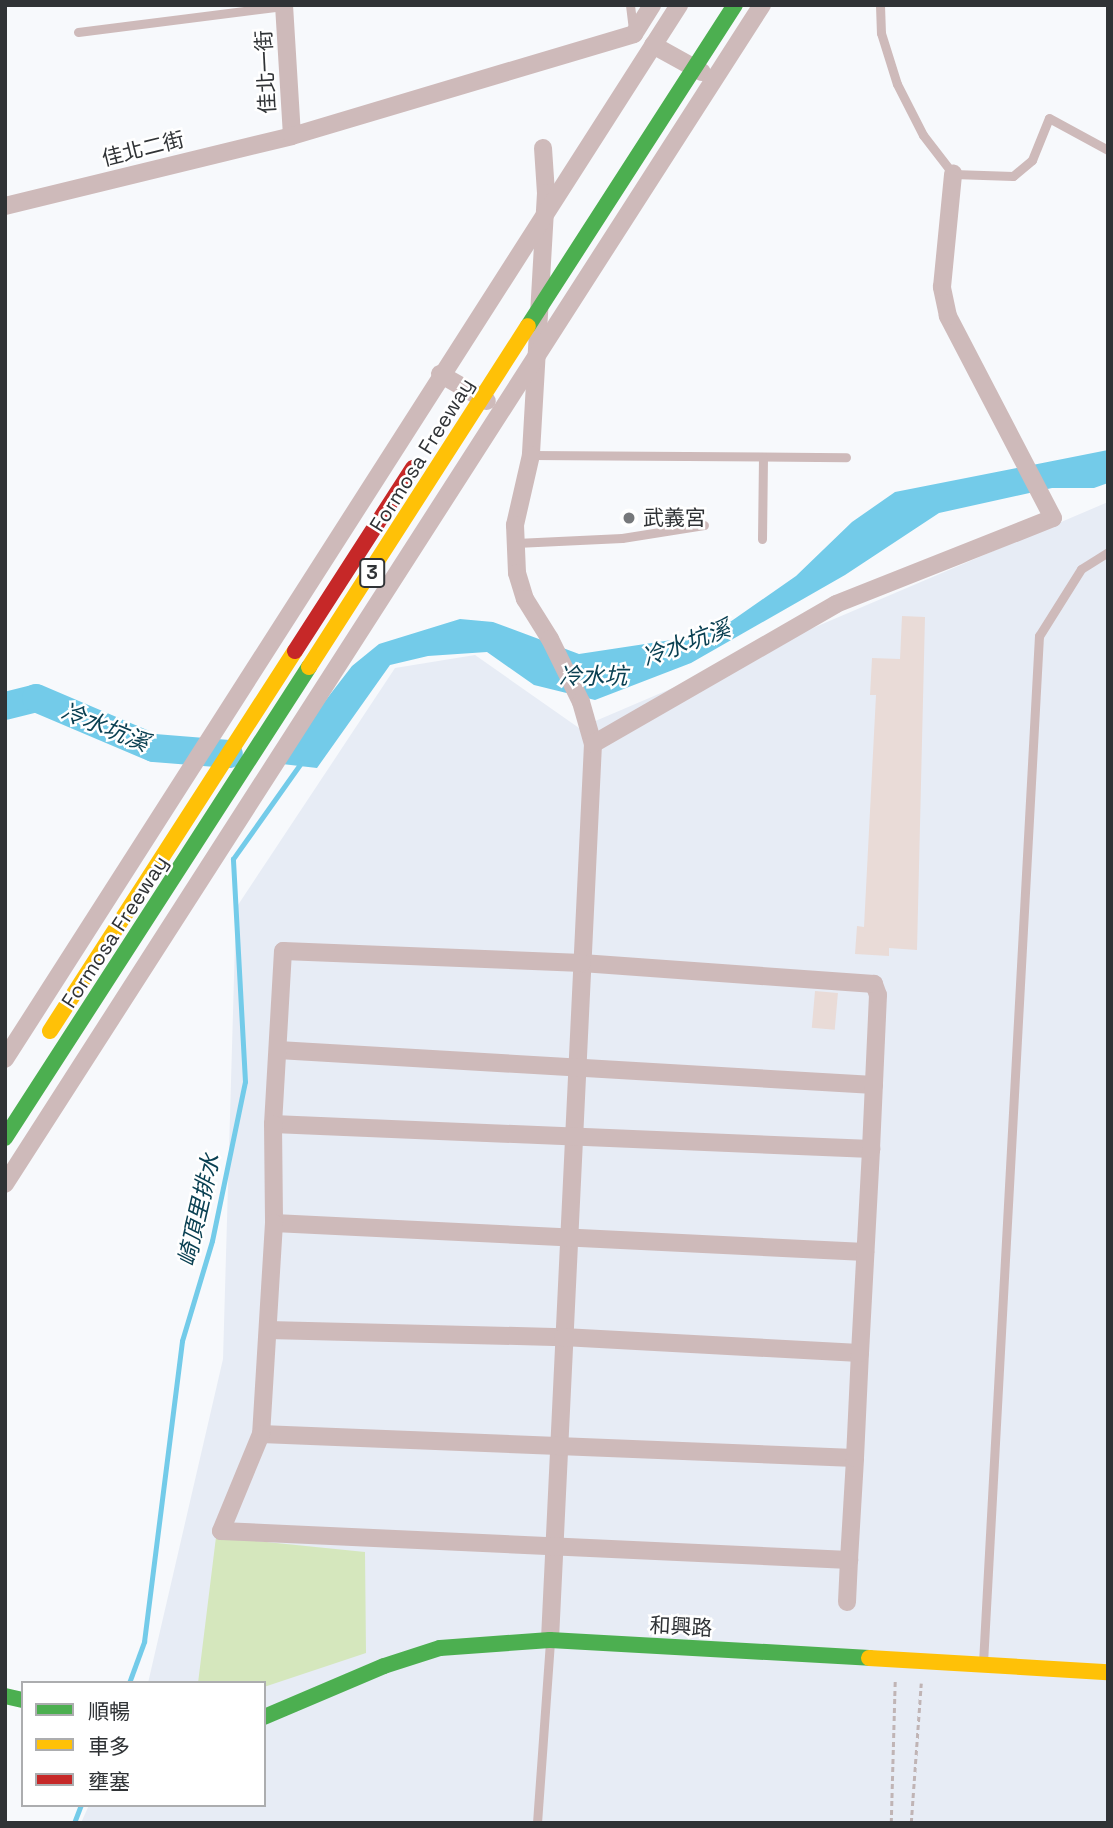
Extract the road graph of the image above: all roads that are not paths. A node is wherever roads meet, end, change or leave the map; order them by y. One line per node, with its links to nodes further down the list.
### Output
1 (630, 5): 9 (lane)
2 (652, 5): 9 (street)
3 (679, 5): 11 (street)
4 (734, 5): 48 (main road, Formosa Freeway / 3, bridge)
5 (762, 5): 13 (street)
6 (880, 5): 17 (lane)
7 (285, 6): 8 (lane); 14 (street, 佳北一街)
8 (78, 32)
9 (634, 34): 14 (street, 佳北二街)
10 (689, 40): 12 (main road)
11 (653, 45): 13 (street); 19 (street)
12 (666, 75)
13 (715, 79): 22 (street)
14 (292, 136): 18 (street, 佳北二街)
15 (543, 148): 19 (street)
16 (1108, 150): 17 (lane)
17 (953, 174): 37 (street)
18 (5, 206)
19 (545, 209): 22 (street); 23 (street)
20 (561, 238): 21 (main road)
21 (523, 296)
22 (535, 359): 26 (street); 28 (street)
23 (440, 374): 26 (street); 35 (street)
24 (471, 378): 25 (main road, Formosa Freeway)
25 (456, 401)
26 (502, 410): 36 (street)
27 (426, 448): 41 (main road, Formosa Freeway / 3, bridge)
28 (531, 455): 29 (lane); 33 (street)
29 (764, 457): 30 (lane); 32 (lane)
30 (846, 457)
31 (704, 525): 33 (lane)
32 (762, 539)
33 (516, 543): 37 (street)
34 (1108, 552): 64 (lane)
35 (251, 673): 36 (street); 38 (street)
36 (312, 707): 40 (street)
37 (593, 744): 39 (street)
38 (68, 960): 40 (street); 43 (street)
39 (582, 963): 42 (street); 44 (street); 45 (street)
40 (128, 993): 50 (street)
41 (43, 1042)
42 (278, 1051): 44 (street); 46 (street)
43 (5, 1059)
44 (577, 1066): 45 (street); 47 (street)
45 (874, 1084): 49 (street)
46 (274, 1124): 47 (street); 51 (street)
47 (573, 1134): 49 (street); 52 (street)
48 (5, 1138)
49 (871, 1149): 53 (street)
50 (5, 1184)
51 (274, 1223): 52 (street); 54 (street)
52 (568, 1240): 53 (street); 55 (street)
53 (865, 1252): 56 (street)
54 (268, 1330): 55 (street); 57 (street)
55 (563, 1337): 56 (street); 58 (street)
56 (860, 1353): 59 (street)
57 (261, 1434): 58 (street); 60 (street)
58 (557, 1444): 59 (street); 60 (street)
59 (855, 1458): 61 (street)
60 (552, 1546): 61 (street); 63 (street)
61 (849, 1560): 62 (street)
62 (847, 1602)
63 (550, 1640): 64 (main road, 和興路); 66 (main road, 和興路); 67 (lane)
64 (983, 1665): 65 (main road, 和興路)
65 (1108, 1672)
66 (266, 1716)
67 (537, 1823)

